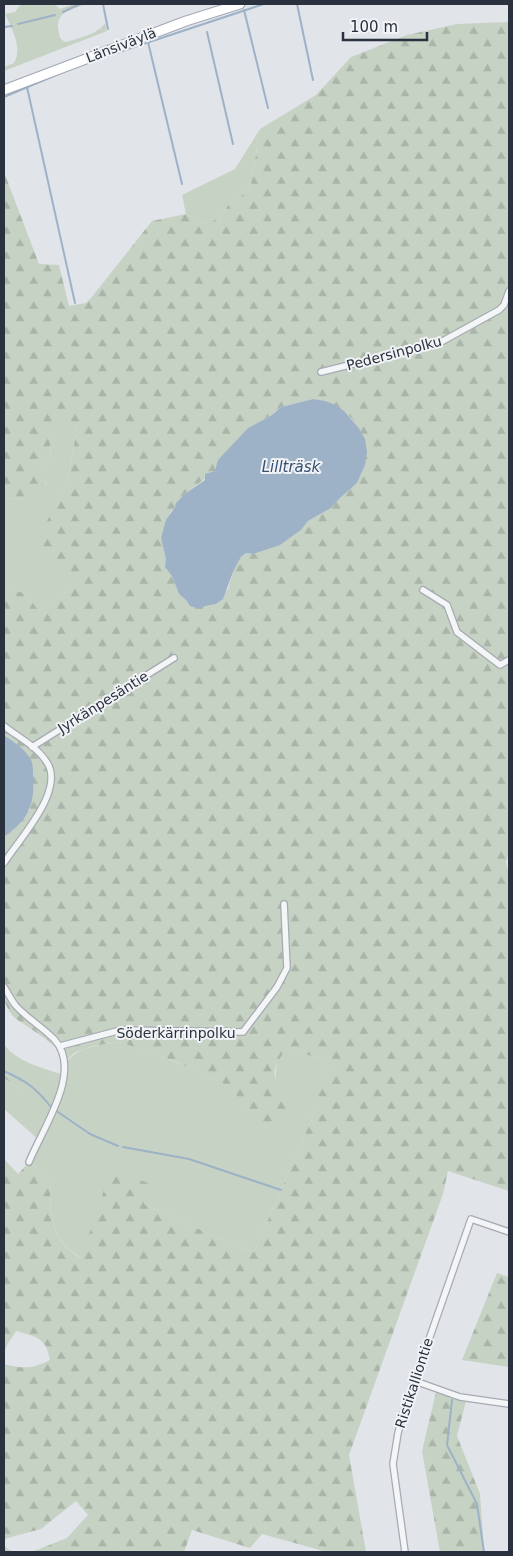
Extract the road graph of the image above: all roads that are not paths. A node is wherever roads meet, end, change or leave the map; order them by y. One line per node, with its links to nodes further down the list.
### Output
1 (240, 4): 2 (main road, Länsiväylä)
2 (4, 90)
3 (509, 291): 4 (street, Pedersinpolku)
4 (321, 372)
5 (422, 590): 7 (street)
6 (174, 658): 9 (street, Jyrkänpesäntie)
7 (509, 660)
8 (4, 726): 9 (street)
9 (32, 747): 10 (street)
10 (4, 863)
11 (284, 904): 13 (street, Söderkärrinpolku)
12 (4, 987): 13 (street)
13 (60, 1046): 14 (street)
14 (29, 1162)
15 (509, 1232): 16 (street, Ristikalliontie)
16 (415, 1381): 17 (street); 18 (street, Ristikalliontie)
17 (509, 1404)
18 (406, 1552)

